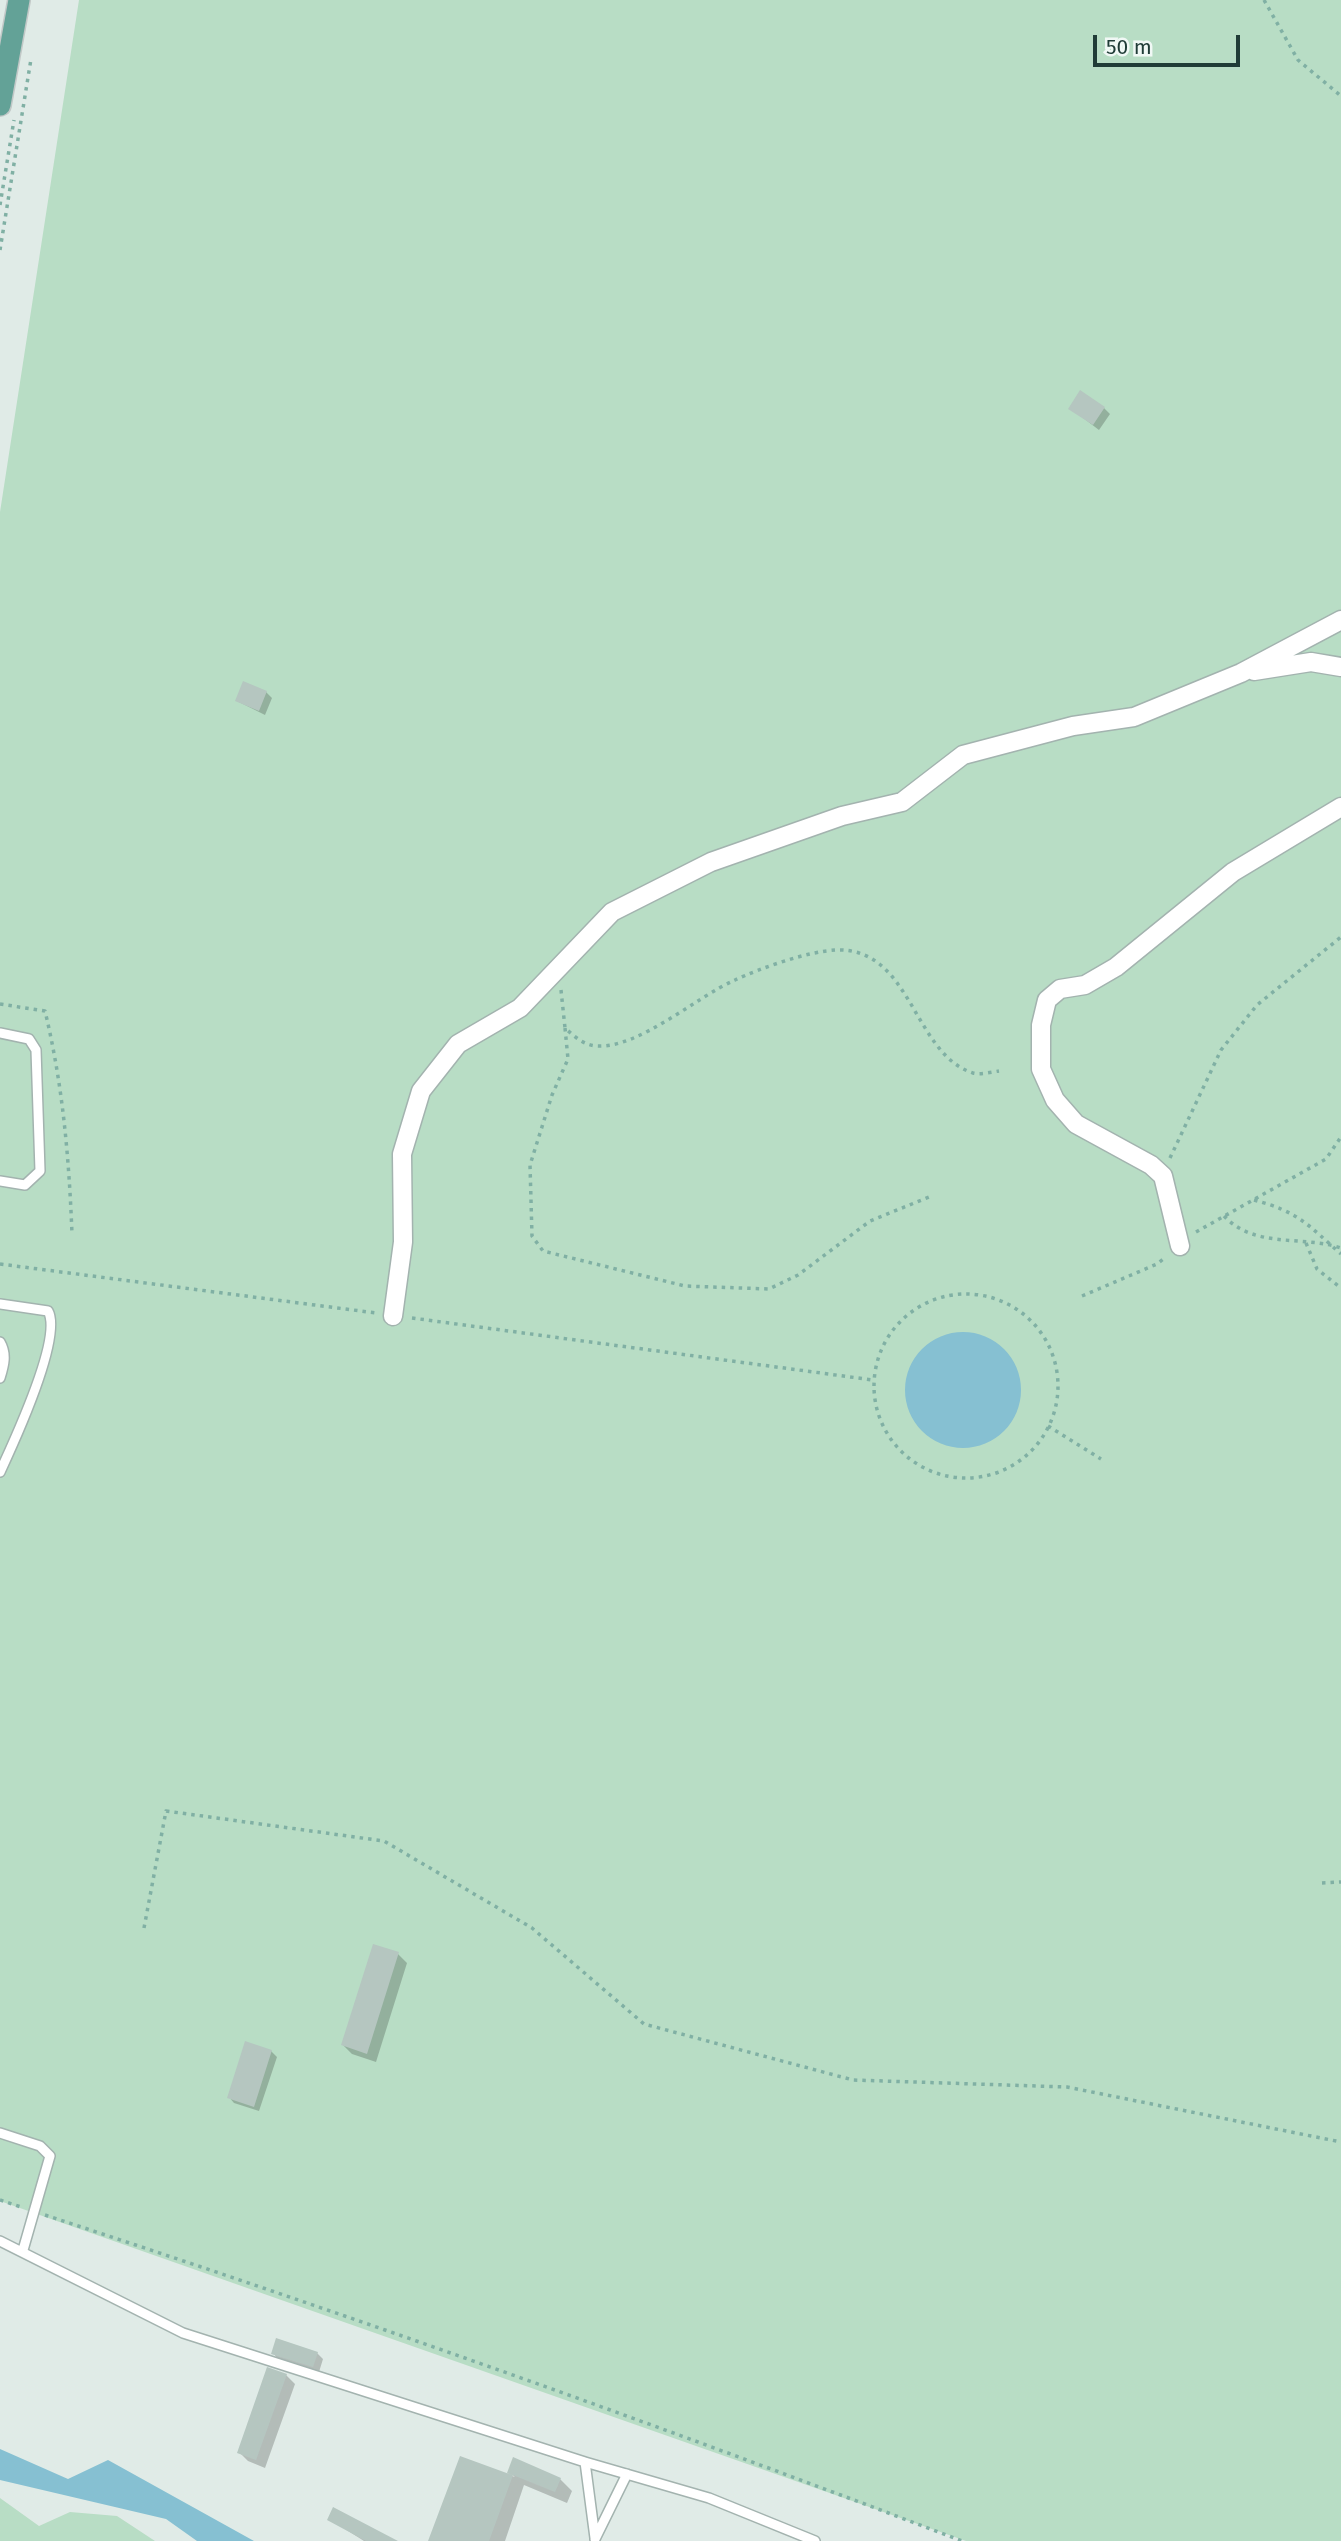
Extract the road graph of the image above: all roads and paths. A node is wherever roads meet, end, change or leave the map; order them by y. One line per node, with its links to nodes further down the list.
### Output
1 (19, 0): 5 (main road)
2 (1264, 0): 4 (path)
3 (32, 55): 6 (path)
4 (1341, 96)
5 (0, 105)
6 (0, 250)
7 (1341, 620): 9 (street)
8 (1341, 667): 9 (street)
9 (1241, 673): 12 (street)
10 (1341, 807): 18 (street)
11 (1341, 937): 18 (path)
12 (560, 966): 14 (path); 34 (street)
13 (0, 1004): 24 (path)
14 (565, 1028): 16 (path); 20 (path)
15 (0, 1033): 19 (lane)
16 (999, 1071)
17 (1341, 1137): 21 (path)
18 (1163, 1176): 27 (street)
19 (0, 1181)
20 (929, 1197)
21 (1254, 1200): 22 (path); 26 (path)
22 (1224, 1216): 23 (path); 25 (path)
23 (1217, 1220)
24 (72, 1234)
25 (1306, 1243): 26 (path); 31 (path)
26 (1331, 1245): 28 (path); 29 (path)
27 (1180, 1246): 32 (path)
28 (1341, 1248)
29 (1341, 1254)
30 (0, 1264): 34 (path)
31 (1341, 1288)
32 (1083, 1296)
33 (0, 1304): 40 (lane)
34 (393, 1316): 37 (path)
35 (0, 1342): 36 (lane)
36 (0, 1378)
37 (873, 1380): 38 (path); 38 (path)
38 (1048, 1426): 39 (path)
39 (1101, 1459)
40 (0, 1472)
41 (1341, 1882): 42 (path)
42 (1322, 1883)
43 (144, 1928): 45 (path)
44 (0, 2133): 47 (lane)
45 (1341, 2142)
46 (0, 2200): 47 (path)
47 (34, 2211): 49 (lane); 54 (path)
48 (0, 2241): 49 (lane)
49 (23, 2250): 50 (lane)
50 (586, 2462): 51 (lane); 52 (lane)
51 (627, 2474): 52 (lane); 53 (lane)
52 (595, 2540)
53 (815, 2541)
54 (962, 2541)

